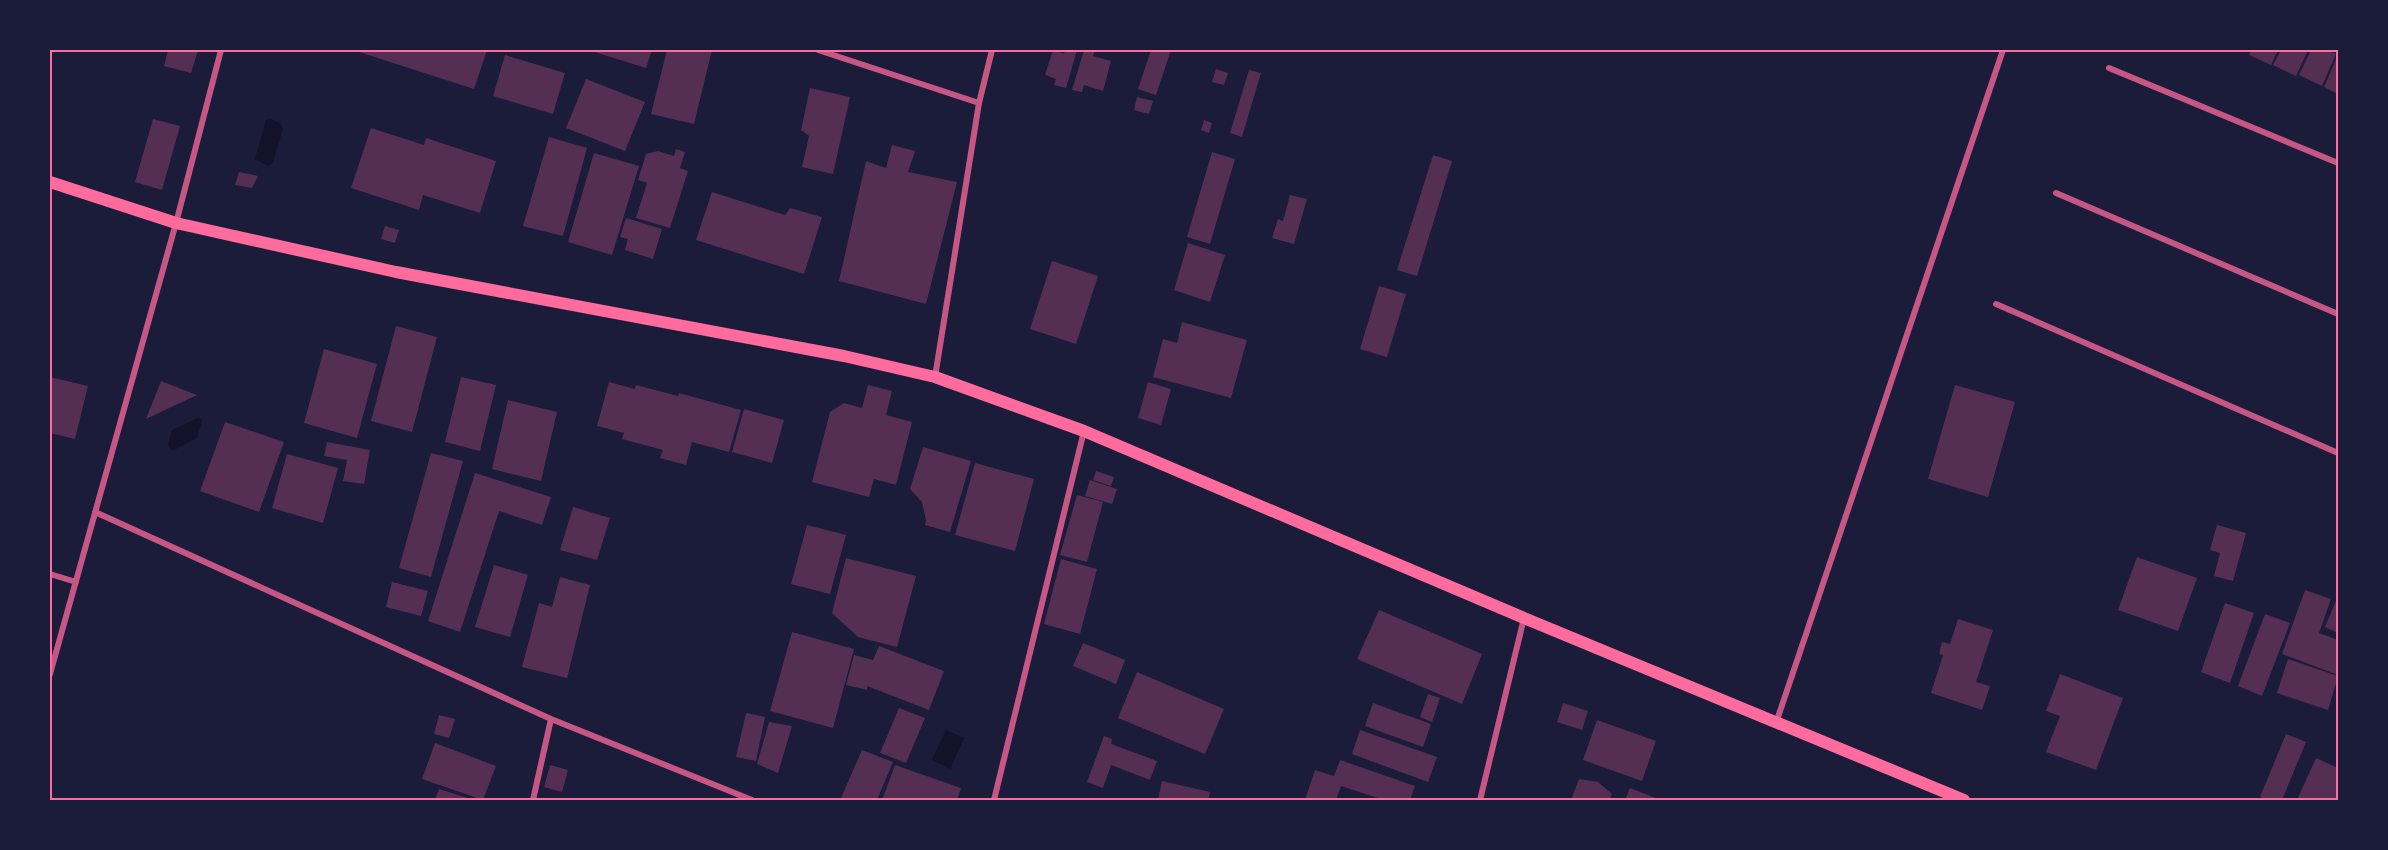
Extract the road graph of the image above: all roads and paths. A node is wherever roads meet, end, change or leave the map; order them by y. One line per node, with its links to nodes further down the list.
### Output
1 (221, 50): 10 (street)
2 (818, 50): 6 (street)
3 (992, 50): 6 (street)
4 (2003, 50): 22 (street)
5 (2109, 68): 7 (street)
6 (979, 103): 13 (street)
7 (2338, 162)
8 (50, 182): 10 (main road)
9 (2056, 193): 12 (street)
10 (177, 223): 13 (main road); 16 (street)
11 (1996, 304): 15 (street)
12 (2338, 314)
13 (935, 377): 14 (main road)
14 (1084, 431): 19 (main road); 26 (street)
15 (2338, 453)
16 (95, 512): 18 (street); 21 (street)
17 (50, 574): 18 (street)
18 (76, 582): 20 (street)
19 (1524, 618): 22 (main road); 27 (street)
20 (50, 674)
21 (550, 719): 24 (street); 25 (street)
22 (1776, 723): 23 (main road)
23 (1960, 800)
24 (533, 801)
25 (752, 801)
26 (994, 801)
27 (1480, 801)

